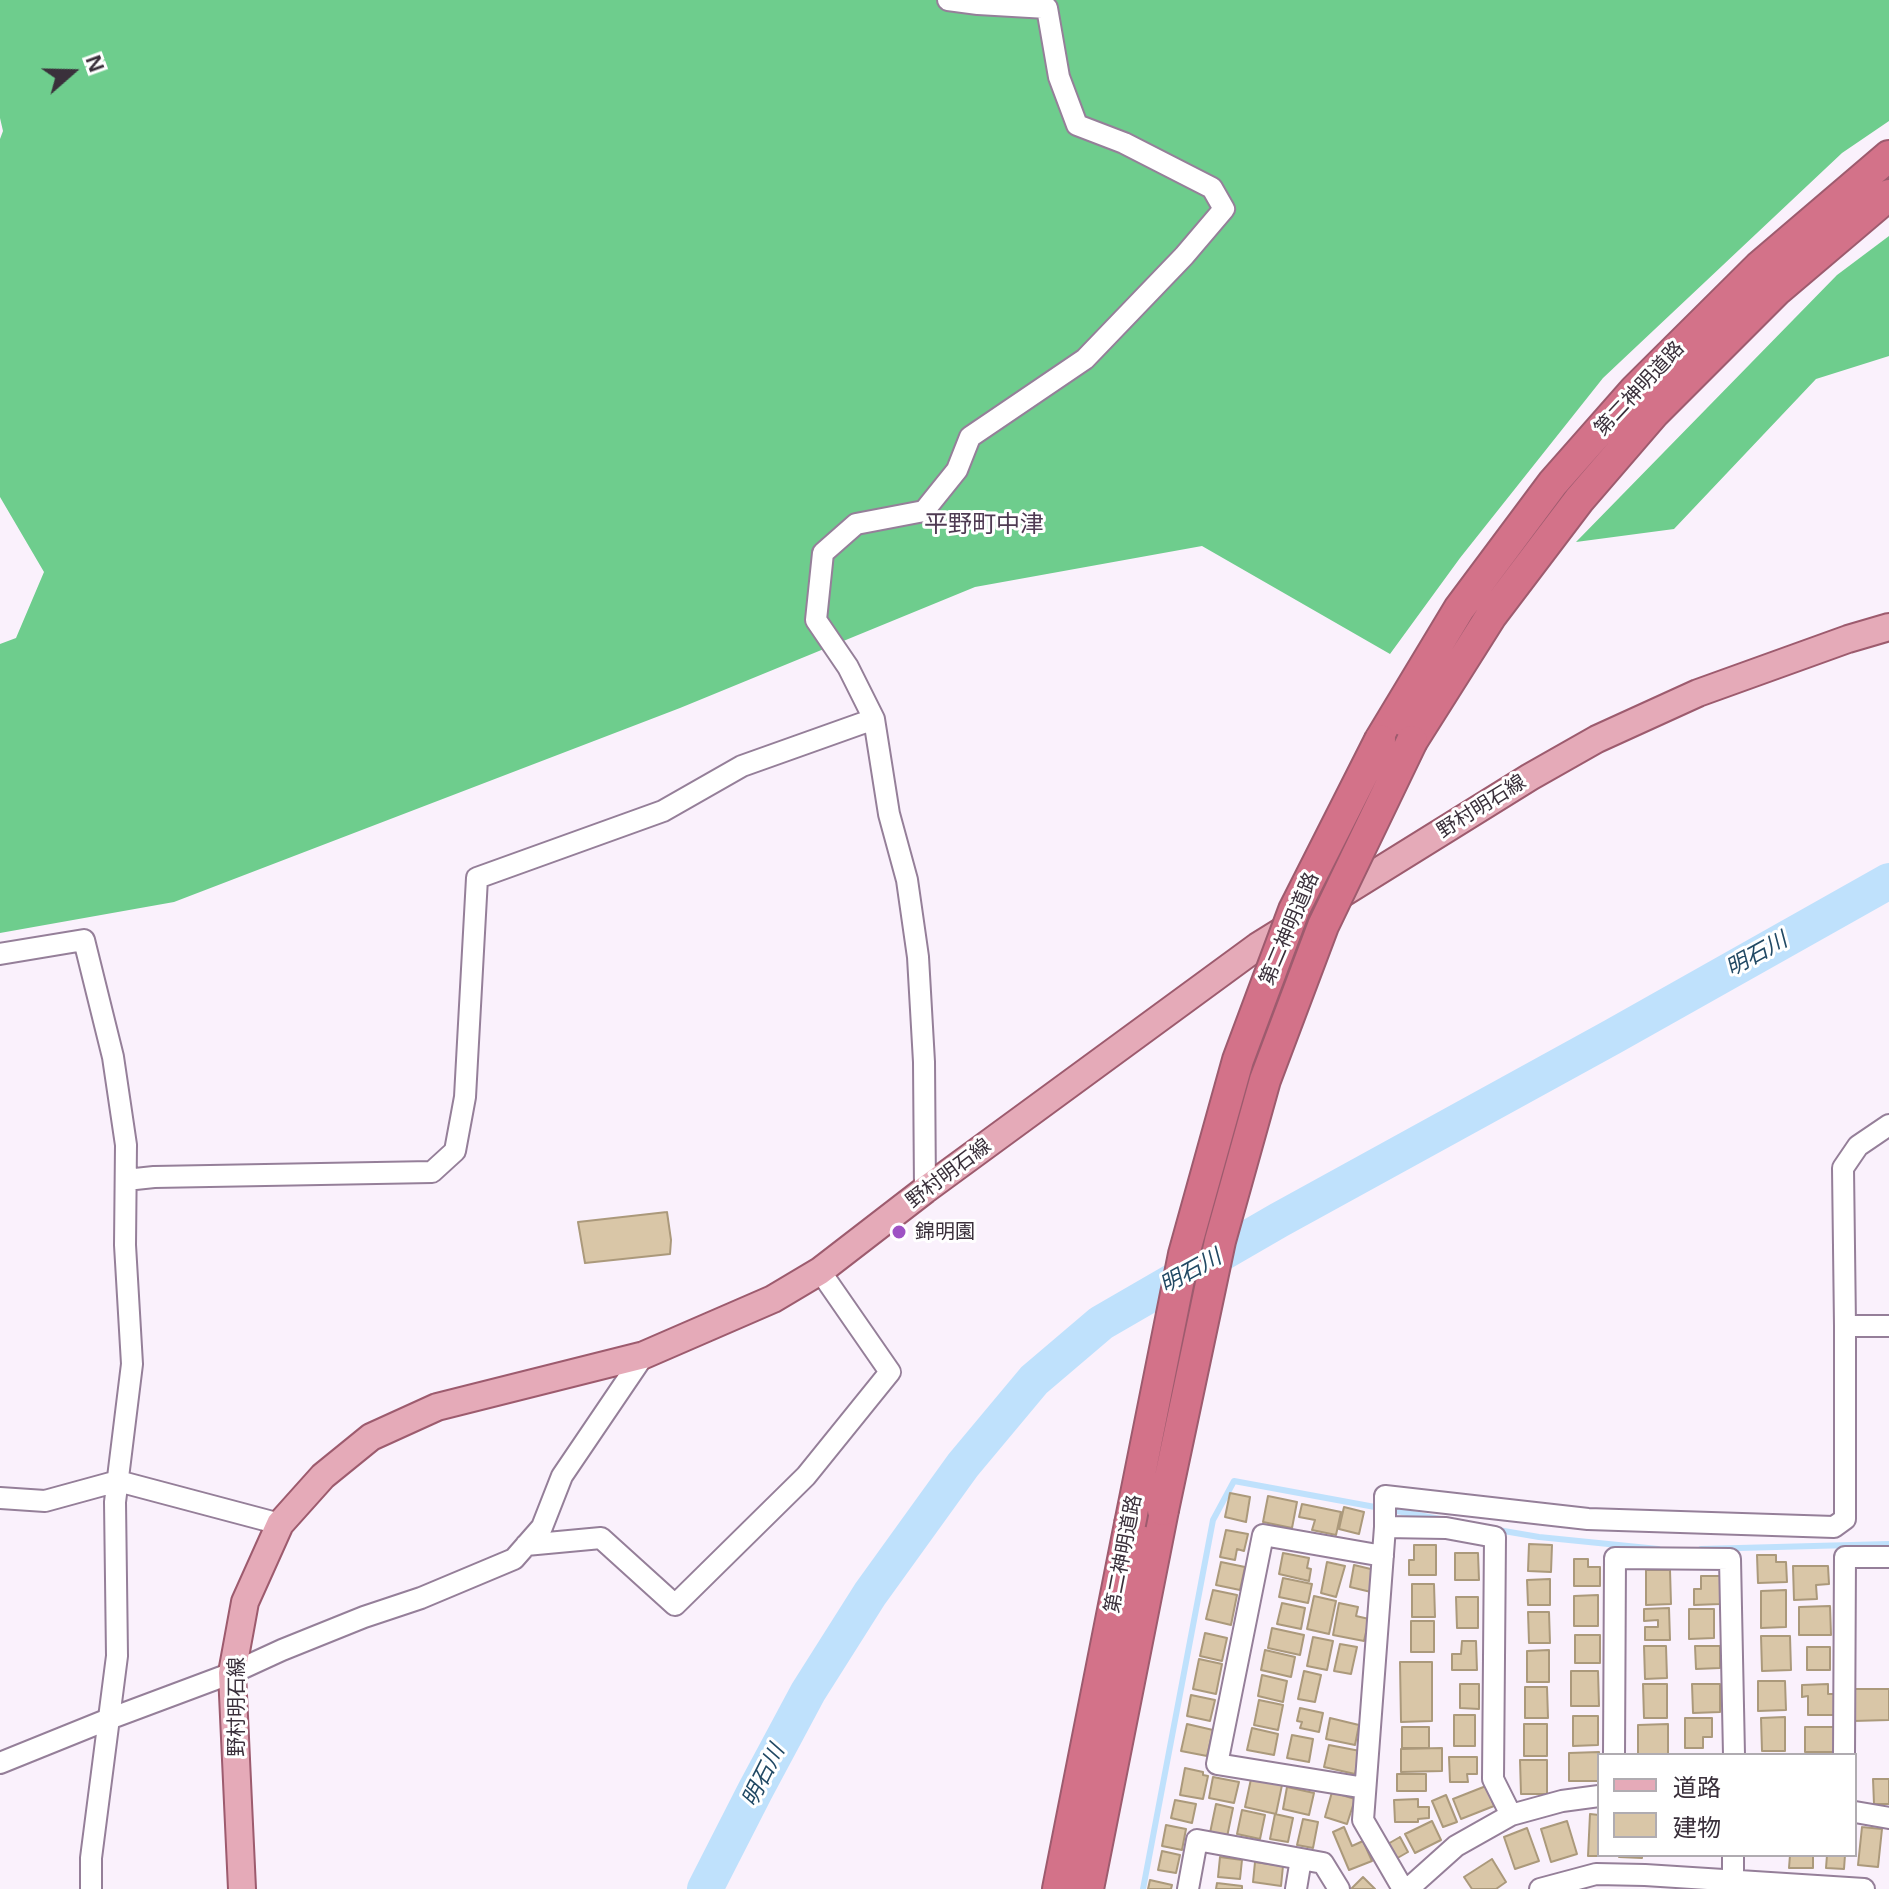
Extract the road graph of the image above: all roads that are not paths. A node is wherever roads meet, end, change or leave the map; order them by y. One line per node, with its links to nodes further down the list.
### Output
1 (948, 0): 5 (street)
2 (1889, 156): 37 (highway, 第二神明道路, bridge)
3 (1889, 195): 38 (highway, 第二神明道路, bridge)
4 (1889, 627): 9 (main road, 野村明石線)
5 (874, 719): 8 (street); 9 (street)
6 (0, 954): 8 (street)
7 (1889, 1125): 11 (street)
8 (126, 1180): 14 (street)
9 (925, 1190): 10 (main road, 野村明石線)
10 (820, 1271): 13 (main road, 野村明石線); 18 (street)
11 (1845, 1326): 12 (street); 17 (street)
12 (1889, 1326)
13 (644, 1355): 16 (main road, 野村明石線); 18 (street)
14 (118, 1481): 15 (street); 16 (street); 22 (street)
15 (0, 1498)
16 (280, 1524): 21 (main road, 野村明石線)
17 (1385, 1527): 19 (street); 30 (street)
18 (526, 1545): 21 (street)
19 (1383, 1556): 27 (street); 27 (street)
20 (1889, 1557): 25 (street)
21 (232, 1673): 22 (street); 36 (main road, 野村明石線)
22 (109, 1719): 26 (street); 35 (street)
23 (1614, 1753): 24 (street)
24 (1734, 1753)
25 (1844, 1753)
26 (0, 1763)
27 (1365, 1788): 42 (street)
28 (1597, 1796): 30 (street)
29 (1857, 1812): 31 (street)
30 (1511, 1815): 42 (street)
31 (1889, 1818)
32 (1733, 1857): 34 (street)
33 (1301, 1859): 39 (street); 40 (street); 41 (street)
34 (1733, 1885): 43 (street); 44 (street)
35 (91, 1889)
36 (242, 1889)
37 (1058, 1889)
38 (1088, 1889)
39 (1188, 1889)
40 (1296, 1889)
41 (1339, 1889)
42 (1406, 1889)
43 (1540, 1889)
44 (1864, 1889)

